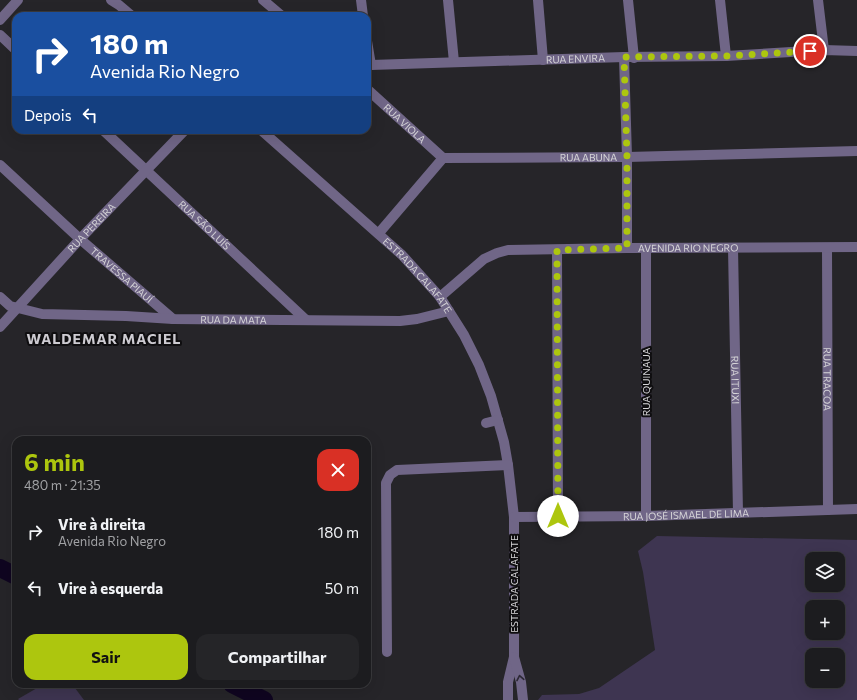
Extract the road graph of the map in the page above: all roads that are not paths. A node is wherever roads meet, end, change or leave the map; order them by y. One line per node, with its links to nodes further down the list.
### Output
1 (18, 0): 13 (street)
2 (264, 0): 11 (street)
3 (361, 0): 12 (street)
4 (448, 0): 21 (street)
5 (538, 0): 20 (street)
6 (628, 0): 19 (street)
7 (720, 0): 18 (street)
8 (818, 0): 16 (street)
9 (115, 2): 10 (street)
10 (127, 12)
11 (278, 12)
12 (362, 12)
13 (0, 20)
14 (0, 34): 15 (street)
15 (12, 46)
16 (824, 50): 17 (street, RUA ENVIRA); 18 (street, RUA ENVIRA)
17 (857, 51)
18 (726, 56): 19 (street, RUA ENVIRA)
19 (629, 57): 20 (street, RUA ENVIRA); 28 (street)
20 (543, 60): 21 (street, RUA ENVIRA)
21 (454, 62): 22 (street, RUA ENVIRA)
22 (371, 66)
23 (371, 93): 29 (street, RUA VIOLA)
24 (107, 134): 31 (street, RUA SÃO LUÍS)
25 (180, 134): 31 (street, RUA PEREIRA)
26 (266, 134): 32 (street, ESTRADA CALAFATE)
27 (857, 151): 28 (street, RUA ABUNA)
28 (627, 157): 29 (street, RUA ABUNA); 35 (street)
29 (443, 158): 32 (street)
30 (0, 165): 33 (street, TRAVESSA PIAUÍ)
31 (146, 170): 33 (street, RUA PEREIRA); 45 (street, RUA SÃO LUÍS)
32 (379, 233): 41 (street, ESTRADA CALAFATE)
33 (80, 239): 42 (street, RUA PEREIRA); 44 (street, TRAVESSA PIAUÍ)
34 (857, 247): 38 (street, AVENIDA RIO NEGRO)
35 (627, 248): 36 (street, AVENIDA RIO NEGRO); 39 (street, AVENIDA RIO NEGRO)
36 (646, 248): 37 (street, AVENIDA RIO NEGRO); 54 (street, RUA QUINAUA)
37 (734, 248): 38 (street, AVENIDA RIO NEGRO); 52 (street, RUA ITUXI)
38 (827, 248): 51 (street, RUA TRACOA)
39 (557, 250): 41 (street, AVENIDA RIO NEGRO); 53 (street)
40 (0, 297): 42 (street, RUA DA MATA)
41 (440, 297): 43 (street, ESTRADA CALAFATE)
42 (17, 307): 44 (street, RUA DA MATA); 46 (street, RUA PEREIRA)
43 (449, 311): 45 (street, RUA DA MATA); 47 (street, ESTRADA CALAFATE)
44 (173, 319): 45 (street, RUA DA MATA)
45 (306, 320)
46 (0, 327)
47 (498, 420): 48 (street); 49 (street, ESTRADA CALAFATE)
48 (486, 423)
49 (508, 465): 55 (street, ESTRADA CALAFATE); 56 (street)
50 (857, 509): 51 (street, RUA JOSÉ ISMAEL DE LIMA)
51 (828, 510): 52 (street, RUA JOSÉ ISMAEL DE LIMA)
52 (738, 513): 54 (street, RUA JOSÉ ISMAEL DE LIMA)
53 (558, 516): 54 (street, RUA JOSÉ ISMAEL DE LIMA); 55 (street, RUA JOSÉ ISMAEL DE LIMA)
54 (646, 516)
55 (514, 518): 57 (street, ESTRADA CALAFATE)
56 (387, 652)
57 (514, 656): 58 (street, ESTRADA CALAFATE); 59 (street, ESTRADA CALAFATE, one-way to 57)
58 (508, 700)
59 (523, 700)

